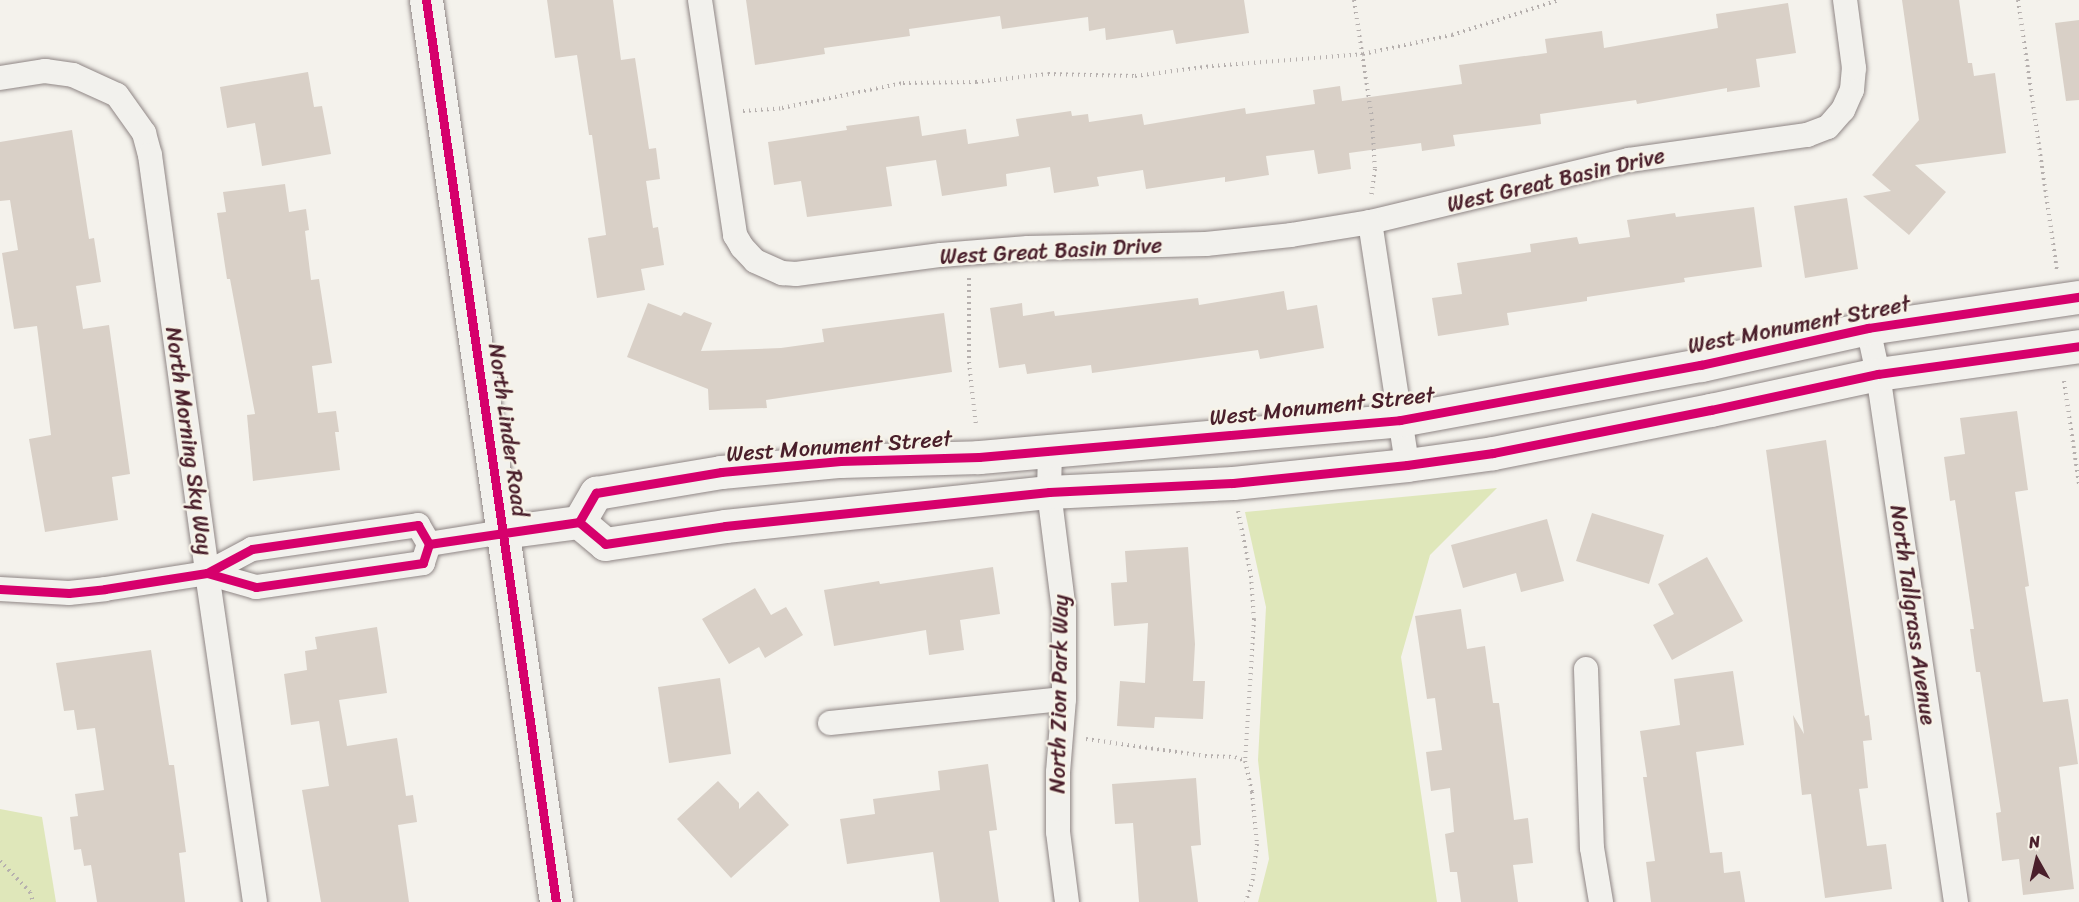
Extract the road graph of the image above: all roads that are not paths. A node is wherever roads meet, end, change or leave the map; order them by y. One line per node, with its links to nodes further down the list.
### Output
1 (426, 0): 15 (street, North Linder Road)
2 (700, 0): 5 (street, West Great Basin Drive)
3 (1845, 0): 5 (street, West Great Basin Drive)
4 (0, 78): 17 (street, North Morning Sky Way)
5 (1370, 222): 10 (street)
6 (2070, 299): 7 (street, West Monument Street)
7 (1868, 328): 9 (street, North Tallgrass Avenue); 10 (street, West Monument Street)
8 (2079, 346): 9 (street)
9 (1878, 374): 12 (street); 26 (street, North Tallgrass Avenue)
10 (1400, 420): 11 (street, West Monument Street); 12 (street)
11 (1050, 451): 13 (street, North Zion Park Way); 14 (street, West Monument Street)
12 (1407, 465): 13 (street)
13 (1049, 492): 14 (street); 20 (street, North Zion Park Way)
14 (579, 522): 15 (street)
15 (503, 532): 16 (street); 23 (street, North Linder Road)
16 (429, 544): 17 (street); 17 (street)
17 (207, 573): 18 (street); 22 (street, North Morning Sky Way)
18 (0, 589)
19 (1586, 669): 25 (street)
20 (1064, 699): 21 (street); 24 (street, North Zion Park Way)
21 (830, 723)
22 (255, 902)
23 (556, 902)
24 (1067, 902)
25 (1601, 902)
26 (1956, 902)

